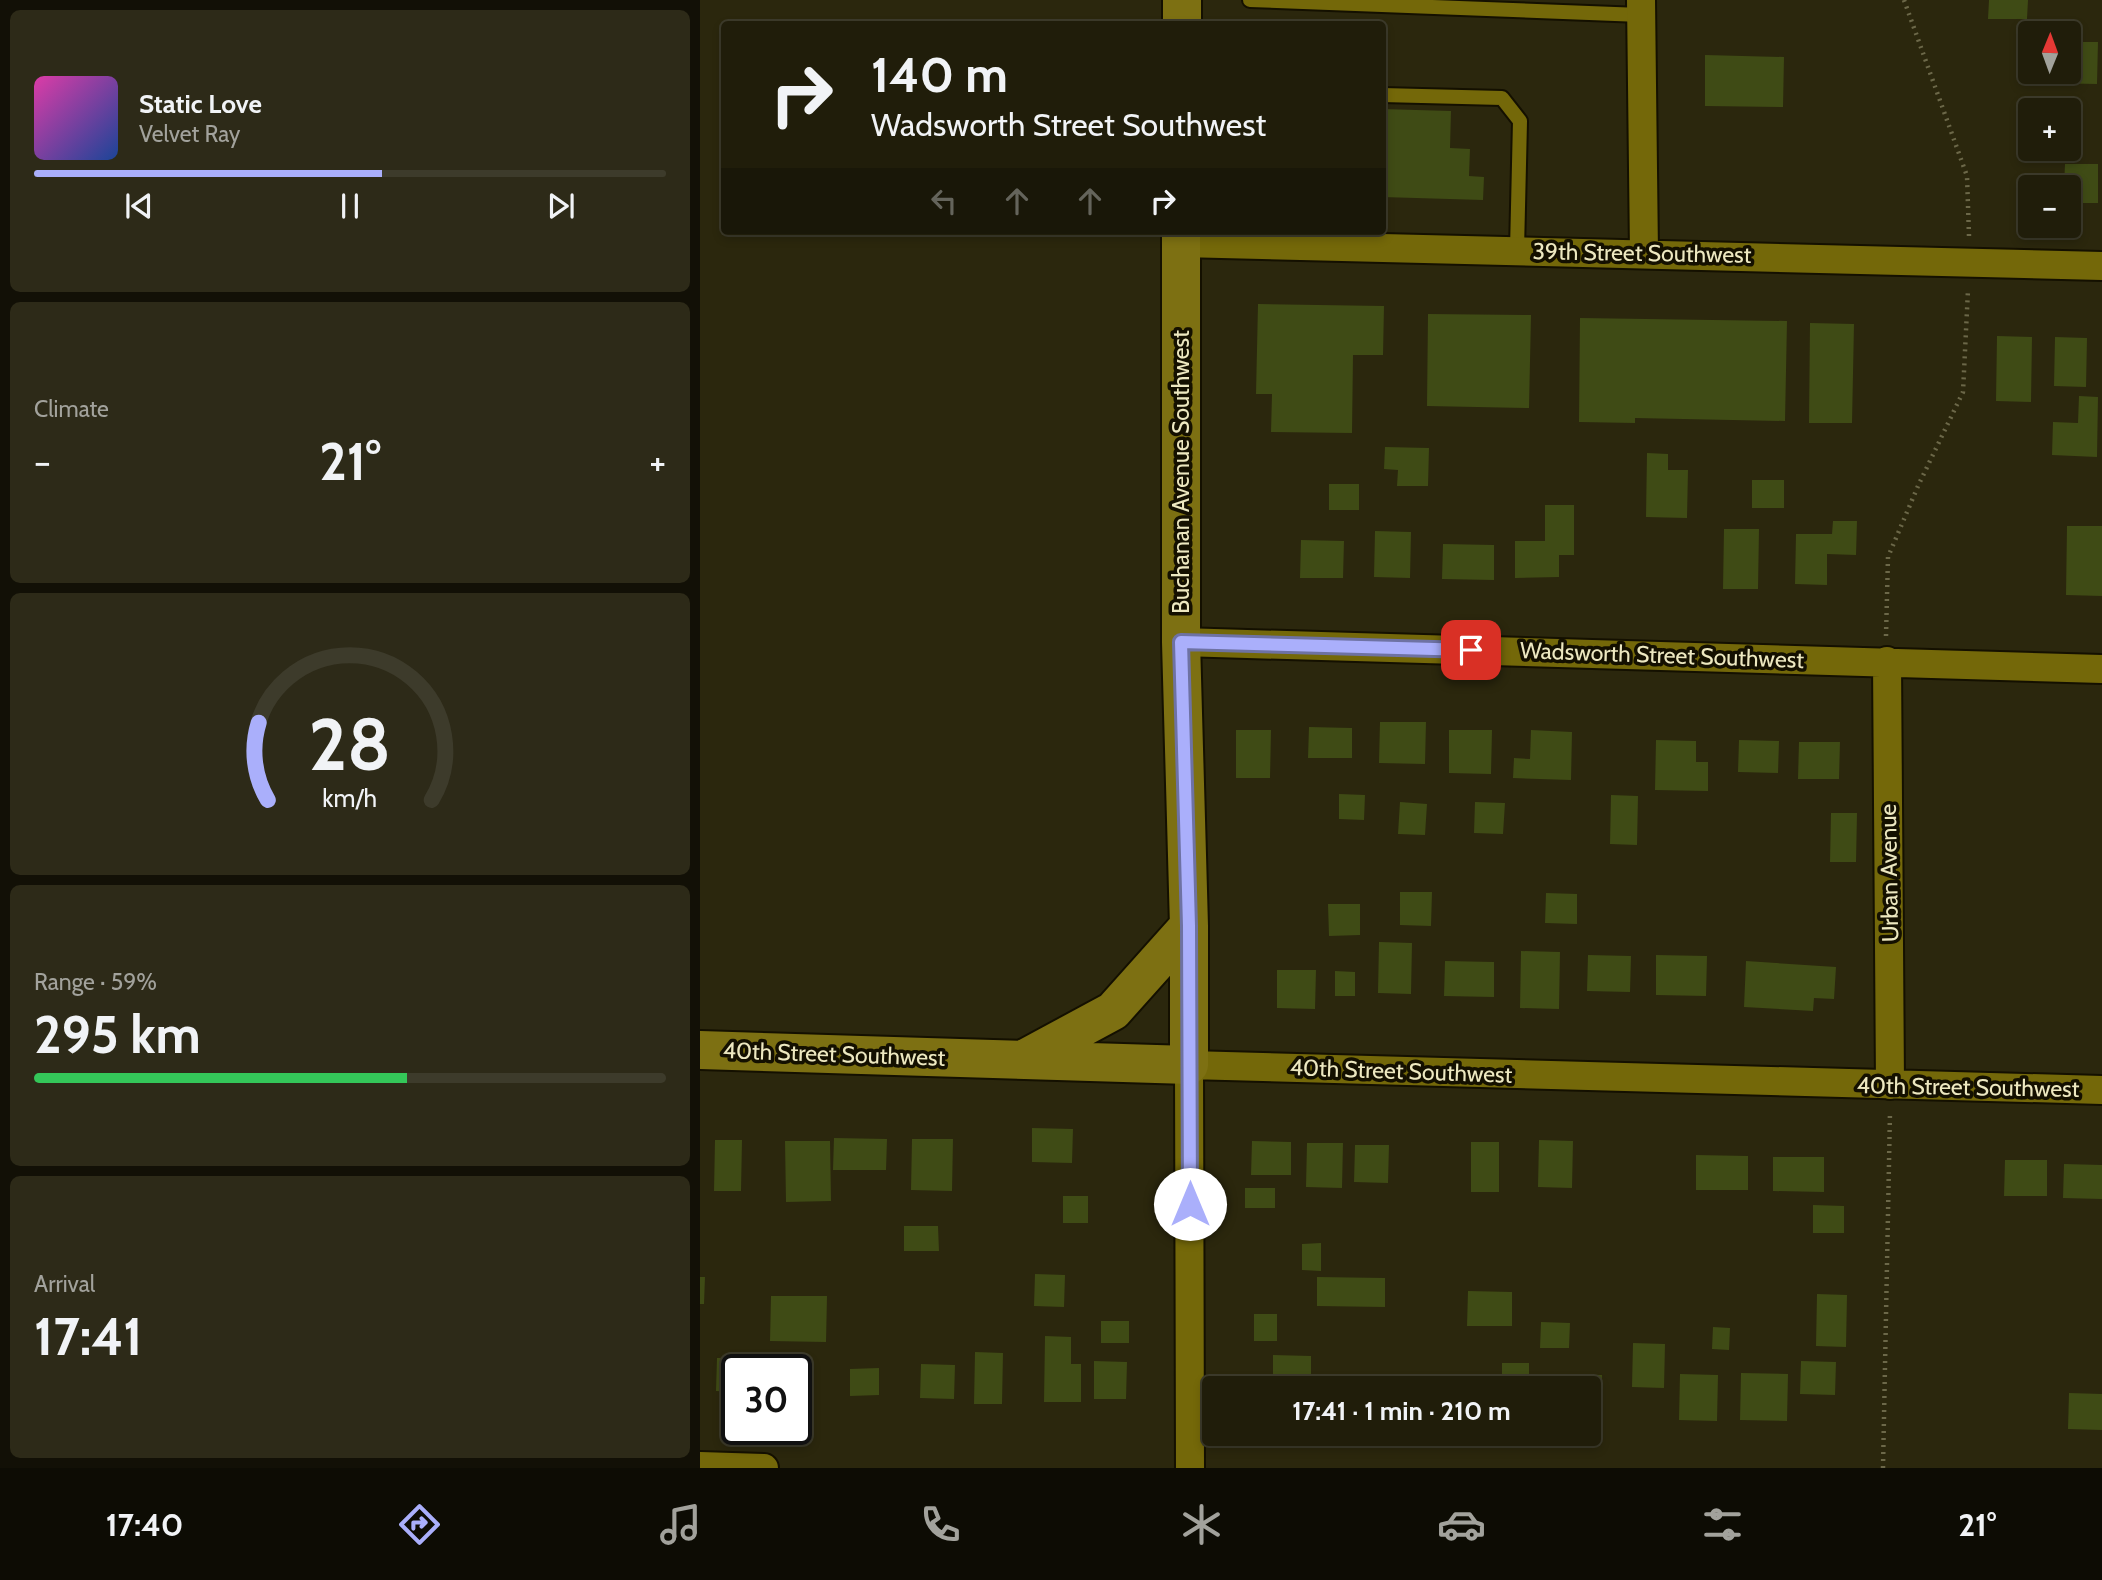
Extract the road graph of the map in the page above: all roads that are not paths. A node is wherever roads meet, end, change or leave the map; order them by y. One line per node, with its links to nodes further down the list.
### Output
1 (1182, 0): 4 (street)
2 (1250, 0): 3 (lane)
3 (1641, 8): 8 (street)
4 (1182, 21)
5 (1386, 95): 7 (lane)
6 (1181, 237): 7 (street, 39th Street Southwest); 10 (street, Buchanan Avenue Southwest)
7 (1517, 250): 8 (street, 39th Street Southwest)
8 (1644, 253): 9 (street, 39th Street Southwest)
9 (2102, 265)
10 (1181, 642): 11 (street, Wadsworth Street Southwest); 13 (street, Buchanan Avenue Southwest)
11 (1887, 661): 12 (street, Wadsworth Street Southwest); 17 (street, Urban Avenue)
12 (2102, 669)
13 (1189, 926): 15 (street); 16 (street, Buchanan Avenue Southwest)
14 (700, 1050): 15 (street, 40th Street Southwest)
15 (1023, 1060): 16 (street, 40th Street Southwest)
16 (1189, 1065): 17 (street, 40th Street Southwest); 21 (street, Buchanan Avenue Southwest)
17 (1891, 1085): 18 (street, 40th Street Southwest)
18 (2102, 1090)
19 (700, 1466): 20 (street)
20 (764, 1468)
21 (1191, 1468)

